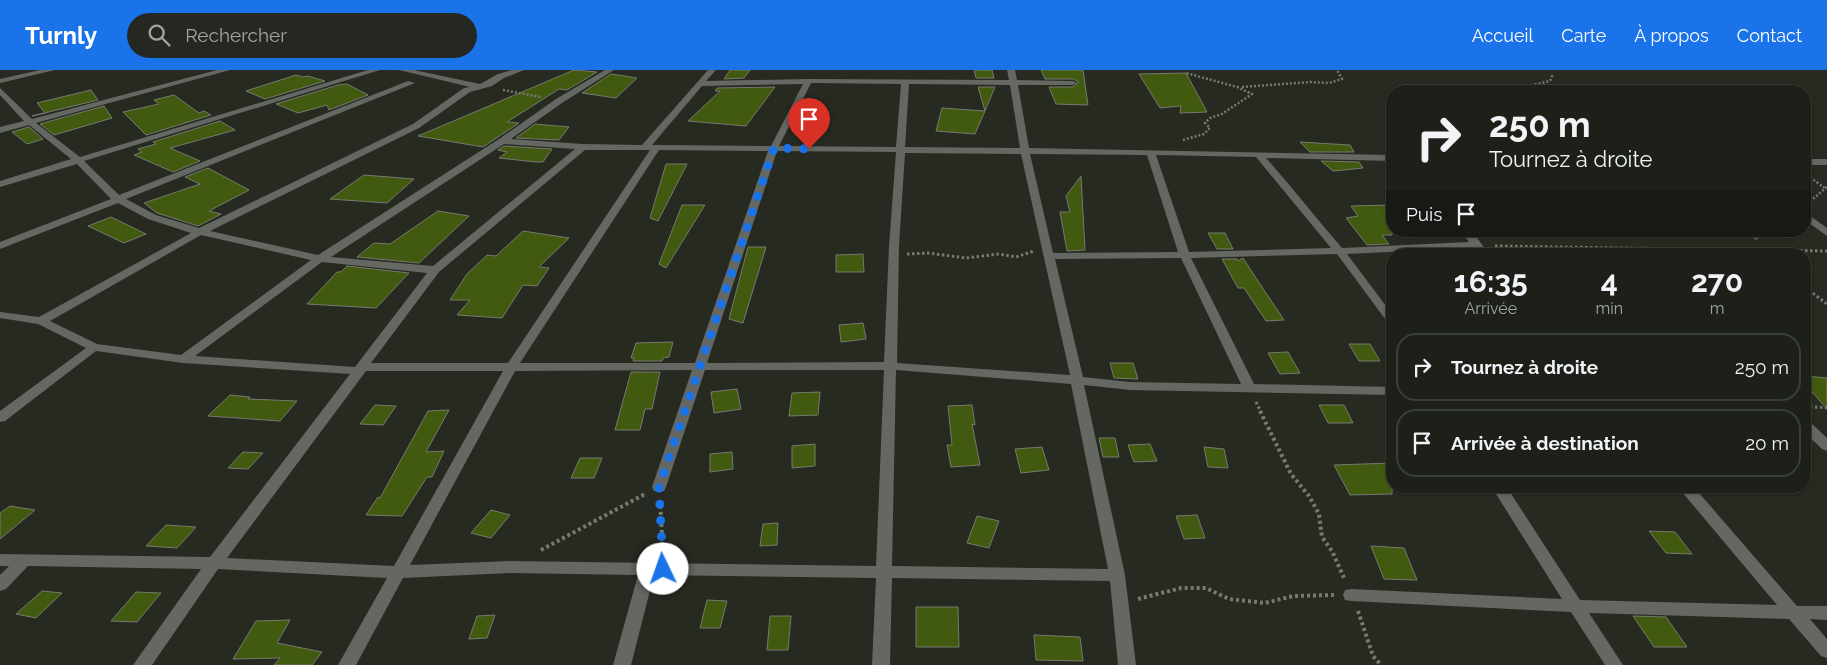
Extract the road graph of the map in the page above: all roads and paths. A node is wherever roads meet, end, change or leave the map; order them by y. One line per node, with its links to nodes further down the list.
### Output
1 (51, 70): 14 (street)
2 (226, 70): 26 (street)
3 (376, 70): 38 (street)
4 (404, 70): 22 (street)
5 (520, 70): 22 (street)
6 (610, 70): 25 (street)
7 (712, 70): 19 (street)
8 (892, 70): 15 (street)
9 (1011, 70): 20 (street)
10 (1337, 70): 23 (path)
11 (1186, 74): 23 (path)
12 (1553, 74): 21 (path)
13 (808, 81): 15 (street); 19 (street); 32 (street)
14 (0, 82)
15 (891, 82): 16 (street)
16 (905, 82): 20 (street); 33 (street)
17 (411, 83): 44 (street)
18 (1073, 83): 20 (street)
19 (699, 84): 31 (street)
20 (1014, 84): 34 (street)
21 (1531, 85)
22 (481, 86): 25 (path); 47 (street)
23 (1242, 87): 28 (path)
24 (0, 90): 26 (street)
25 (559, 101): 29 (street)
26 (30, 122): 27 (street); 38 (street)
27 (0, 130)
28 (1177, 140)
29 (502, 141): 30 (street); 59 (street)
30 (584, 146): 31 (street); 60 (street)
31 (651, 147): 32 (street); 70 (street)
32 (774, 148): 33 (street); 68 (street)
33 (899, 150): 34 (street); 57 (street)
34 (1025, 151): 35 (street); 54 (street)
35 (1151, 152): 36 (street); 58 (street)
36 (1259, 155): 37 (street); 56 (street)
37 (1386, 158)
38 (79, 161): 42 (street); 44 (street)
39 (1811, 162): 40 (street)
40 (1827, 162)
41 (1811, 178): 43 (path)
42 (0, 184)
43 (1826, 188): 45 (path)
44 (116, 198): 47 (street); 50 (street)
45 (1811, 201)
46 (1811, 220): 48 (street)
47 (200, 232): 59 (street); 65 (street)
48 (1827, 233)
49 (1471, 237): 51 (street)
50 (0, 246)
51 (1479, 248)
52 (1811, 251): 53 (path)
53 (1827, 251)
54 (1048, 252): 57 (path); 58 (street); 72 (street)
55 (1386, 252): 56 (street)
56 (1341, 253): 58 (street); 63 (street)
57 (894, 254): 69 (street)
58 (1185, 256): 73 (street)
59 (320, 259): 60 (street); 67 (street)
60 (435, 270): 71 (street)
61 (1811, 292): 62 (path)
62 (1827, 304)
63 (1386, 312)
64 (0, 315): 65 (street)
65 (42, 321): 66 (street)
66 (94, 347): 67 (street); 77 (street)
67 (183, 359): 71 (street)
68 (700, 365): 69 (street); 70 (street); 80 (street)
69 (890, 366): 72 (street); 89 (street)
70 (512, 367): 71 (street); 88 (street)
71 (360, 369): 86 (street)
72 (1076, 380): 73 (street); 90 (street)
73 (1249, 388): 74 (street); 92 (path)
74 (1386, 391)
75 (1811, 407): 76 (path)
76 (1827, 408)
77 (0, 418)
78 (1811, 431): 79 (street)
79 (1827, 446)
80 (659, 487): 83 (path); 87 (path)
81 (1503, 493): 94 (street)
82 (1690, 493): 95 (street)
83 (536, 553)
84 (0, 560): 85 (street)
85 (26, 560): 86 (street); 91 (street)
86 (214, 563): 88 (street); 98 (street)
87 (656, 569): 88 (street); 89 (street); 100 (street)
88 (399, 572): 99 (street)
89 (883, 572): 90 (street); 101 (street)
90 (1117, 575): 93 (street)
91 (0, 585)
92 (1351, 595): 93 (path); 94 (street); 103 (path)
93 (1120, 603): 102 (street)
94 (1576, 606): 95 (street); 104 (street)
95 (1792, 611): 96 (street); 97 (street)
96 (1827, 613)
97 (1827, 651)
98 (142, 665)
99 (347, 665)
100 (622, 665)
101 (881, 665)
102 (1127, 665)
103 (1381, 665)
104 (1614, 665)

